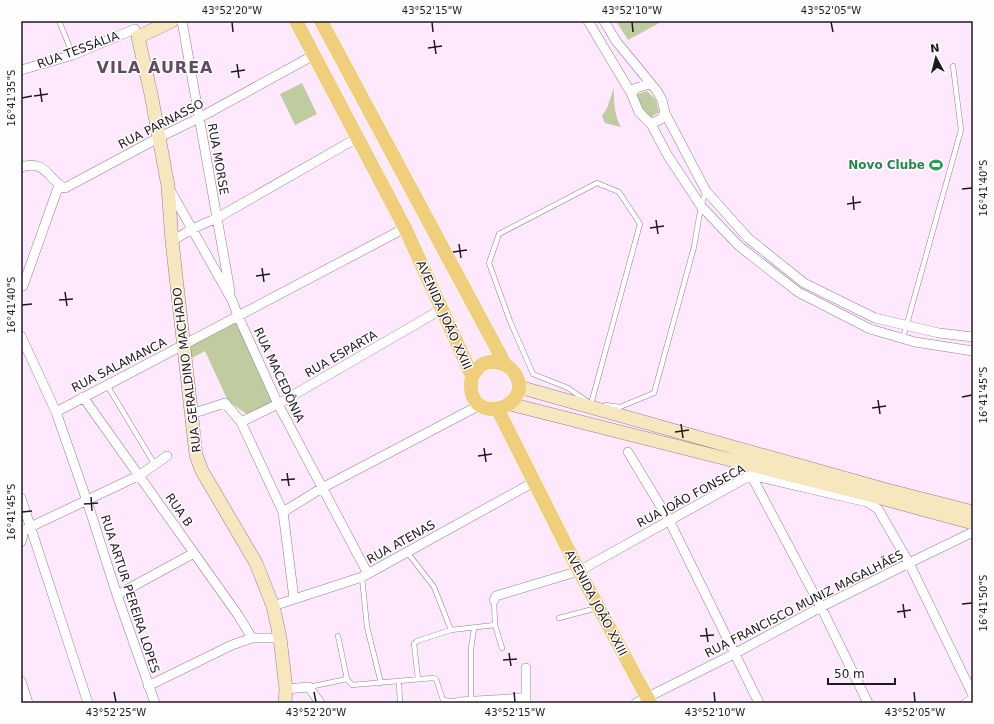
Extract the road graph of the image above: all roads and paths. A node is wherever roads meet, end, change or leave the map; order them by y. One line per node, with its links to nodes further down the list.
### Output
1 (59, 21): 9 (lane)
2 (172, 21): 8 (street, RUA TESSÁLIA)
3 (182, 21): 16 (street, RUA MORSE)
4 (296, 21): 10 (main road, AVENIDA JOÃO XXIII)
5 (321, 21): 41 (main road)
6 (588, 21): 14 (street)
7 (604, 21): 13 (street)
8 (135, 29): 9 (street, RUA TESSÁLIA); 18 (street, RUA GERALDINO MACHADO)
9 (73, 55): 12 (street, RUA TESSÁLIA)
10 (314, 55): 16 (street, RUA PARNASSO); 19 (main road, AVENIDA JOÃO XXIII)
11 (953, 66): 35 (lane)
12 (21, 70)
13 (650, 84): 14 (street); 15 (street)
14 (631, 93): 17 (street)
15 (665, 112): 17 (street); 23 (street)
16 (199, 118): 18 (street, RUA PARNASSO); 25 (street, RUA MORSE)
17 (651, 124): 24 (street)
18 (160, 137): 21 (street, RUA PARNASSO); 22 (street, RUA GERALDINO MACHADO)
19 (357, 138): 25 (street); 26 (main road, AVENIDA JOÃO XXIII)
20 (21, 166): 21 (street)
21 (59, 185): 30 (street)
22 (168, 186): 27 (street, RUA MACEDÔNIA); 28 (street, RUA GERALDINO MACHADO)
23 (706, 191): 24 (lane); 29 (street)
24 (701, 206): 31 (street); 47 (lane)
25 (217, 218): 27 (street); 32 (street, RUA MORSE)
26 (405, 228): 33 (main road, AVENIDA JOÃO XXIII); 34 (street, RUA SALAMANCA)
27 (192, 229): 28 (street); 32 (street, RUA MACEDÔNIA)
28 (172, 241): 39 (street, RUA GERALDINO MACHADO)
29 (804, 283): 31 (street); 35 (street)
30 (22, 287)
31 (798, 292): 38 (street)
32 (232, 300): 34 (street, RUA MACEDÔNIA)
33 (442, 309): 42 (main road, AVENIDA JOÃO XXIII); 46 (street, RUA ESPARTA)
34 (238, 316): 39 (street, RUA SALAMANCA); 46 (street, RUA MACEDÔNIA)
35 (907, 325): 37 (street); 38 (lane)
36 (21, 336): 50 (street, RUA ARTUR PEREIRA LOPES)
37 (973, 336)
38 (903, 338): 40 (street)
39 (184, 345): 43 (street, RUA SALAMANCA); 51 (street, RUA GERALDINO MACHADO)
40 (973, 351)
41 (505, 364): 42 (main road); 44 (main road)
42 (472, 376): 48 (main road, AVENIDA JOÃO XXIII)
43 (107, 385): 45 (street, RUA SALAMANCA); 55 (lane)
44 (519, 387): 49 (main road); 63 (street)
45 (83, 397): 50 (street, RUA SALAMANCA); 56 (street, RUA B)
46 (278, 404): 52 (street, RUA ESPARTA); 59 (street, RUA MACEDÔNIA)
47 (591, 404): 47 (lane)
48 (480, 405): 49 (main road); 59 (street)
49 (504, 407): 58 (main road, AVENIDA JOÃO XXIII); 65 (street)
50 (56, 412): 61 (street, RUA ARTUR PEREIRA LOPES)
51 (191, 414): 52 (street); 77 (street, RUA GERALDINO MACHADO)
52 (242, 422): 62 (street)
53 (628, 452): 64 (street)
54 (167, 456): 55 (street)
55 (155, 465): 56 (street)
56 (140, 475): 61 (street); 70 (street, RUA B)
57 (751, 475): 64 (street, RUA JOÃO FONSECA); 71 (street, RUA JOÃO FONSECA); 79 (street)
58 (534, 482): 69 (street, RUA ATENAS); 72 (main road, AVENIDA JOÃO XXIII)
59 (322, 488): 62 (street); 73 (street, RUA MACEDÔNIA)
60 (21, 498): 66 (street)
61 (87, 500): 66 (street); 74 (street, RUA ARTUR PEREIRA LOPES)
62 (283, 512): 75 (street)
63 (973, 512)
64 (668, 520): 72 (street, RUA JOÃO FONSECA); 88 (street)
65 (973, 523)
66 (30, 528): 68 (street); 105 (street)
67 (973, 532): 71 (street, RUA FRANCISCO MUNIZ MAGALHÃES)
68 (21, 542)
69 (407, 552): 73 (street, RUA ATENAS); 83 (lane)
70 (194, 553): 74 (street); 85 (street, RUA B)
71 (908, 563): 79 (street, RUA FRANCISCO MUNIZ MAGALHÃES); 98 (street)
72 (579, 571): 76 (street, RUA JOÃO FONSECA); 78 (main road, AVENIDA JOÃO XXIII)
73 (365, 575): 75 (street, RUA ATENAS); 94 (lane)
74 (117, 595): 95 (street, RUA ARTUR PEREIRA LOPES)
75 (294, 599): 77 (street, RUA ATENAS)
76 (494, 600): 81 (lane)
77 (273, 606): 86 (street, RUA GERALDINO MACHADO)
78 (598, 608): 80 (lane); 102 (main road, AVENIDA JOÃO XXIII)
79 (821, 608): 88 (street, RUA FRANCISCO MUNIZ MAGALHÃES); 111 (street)
80 (559, 618)
81 (495, 626): 82 (lane); 87 (lane)
82 (474, 628): 83 (lane); 100 (lane)
83 (451, 630): 91 (lane)
84 (338, 636): 90 (lane)
85 (252, 638): 86 (street); 95 (street)
86 (280, 638): 97 (street, RUA GERALDINO MACHADO)
87 (502, 648)
88 (734, 654): 102 (street, RUA FRANCISCO MUNIZ MAGALHÃES); 110 (street)
89 (526, 668): 101 (street)
90 (347, 679): 94 (lane); 96 (lane)
91 (418, 679): 93 (lane); 103 (lane)
92 (21, 681): 104 (street)
93 (399, 682): 94 (lane); 109 (lane)
94 (381, 683)
95 (148, 686): 106 (street, RUA ARTUR PEREIRA LOPES)
96 (309, 688): 97 (street); 108 (street)
97 (286, 689): 107 (street, RUA GERALDINO MACHADO)
98 (973, 695)
99 (973, 699): 112 (street)
100 (471, 701): 101 (street); 103 (street)
101 (526, 701)
102 (644, 701)
103 (459, 702)
104 (28, 703)
105 (88, 703)
106 (154, 703)
107 (285, 703)
108 (320, 703)
109 (400, 703)
110 (758, 703)
111 (868, 703)
112 (966, 703)

